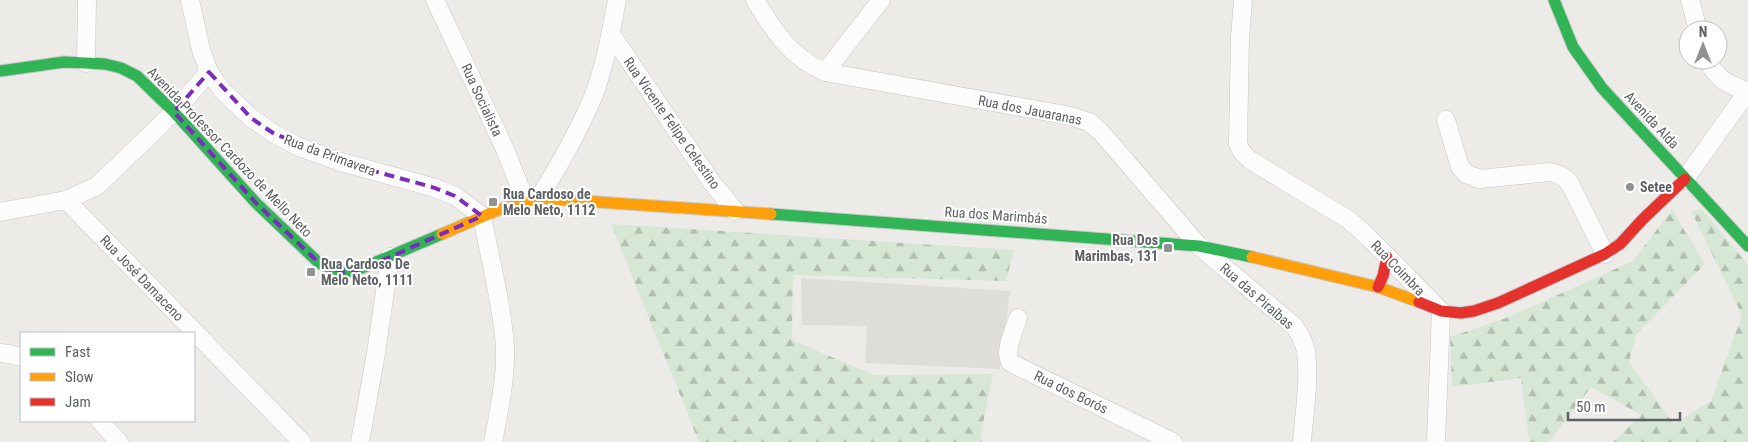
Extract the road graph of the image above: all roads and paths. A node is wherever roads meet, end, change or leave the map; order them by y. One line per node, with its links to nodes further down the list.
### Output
1 (86, 0): 12 (street)
2 (190, 0): 16 (street, Rua da Primavera)
3 (435, 0): 22 (street, Rua Socialista)
4 (617, 0): 11 (street, Rua Vicente Felipe Celestino)
5 (755, 0): 13 (street)
6 (881, 0): 13 (street)
7 (1243, 0): 30 (street, Rua Coimbra)
8 (1554, 0): 20 (main road, Avenida Alda)
9 (1690, 0): 10 (street)
10 (1695, 20)
11 (611, 34): 22 (street, Rua Vicente Felipe Celestino); 23 (street, Rua Vicente Felipe Celestino)
12 (86, 63): 15 (main road, Avenida Professor Cardozo de Mello Neto); 18 (main road, Avenida Professor Cardozo de Mello Neto)
13 (818, 69): 26 (street, Rua dos Jauaranas)
14 (1713, 70): 17 (street)
15 (0, 71)
16 (209, 72): 18 (street); 25 (street, Rua da Primavera)
17 (1748, 92): 20 (street)
18 (174, 112): 21 (street); 29 (main road, Avenida Professor Cardozo de Mello Neto)
19 (1446, 120): 28 (street)
20 (1686, 179): 27 (main road, Avenida Alda); 28 (main road)
21 (66, 200): 24 (street); 35 (street, Rua José Damaceno)
22 (532, 200): 23 (main road, Rua dos Marimbás); 25 (main road, Avenida Professor Cardozo de Mello Neto)
23 (735, 210): 26 (main road, Rua dos Marimbás)
24 (0, 212)
25 (482, 216): 29 (main road, Avenida Professor Cardozo de Mello Neto); 42 (street)
26 (1198, 246): 31 (main road, Rua dos Marimbás); 44 (street, Rua das Piraíbas)
27 (1748, 246)
28 (1605, 254): 32 (main road)
29 (390, 257): 41 (street)
30 (1387, 257): 31 (main road); 32 (street, Rua Coimbra)
31 (1378, 287): 32 (main road, Rua dos Marimbás)
32 (1441, 311): 45 (street)
33 (1018, 318): 43 (street, Rua dos Borós)
34 (195, 332): 40 (street, Rua José Damaceno)
35 (195, 332)
36 (0, 353): 37 (street)
37 (20, 357)
38 (101, 422): 39 (street)
39 (115, 441)
40 (302, 442)
41 (360, 442)
42 (493, 442)
43 (1174, 442)
44 (1302, 442)
45 (1436, 442)

